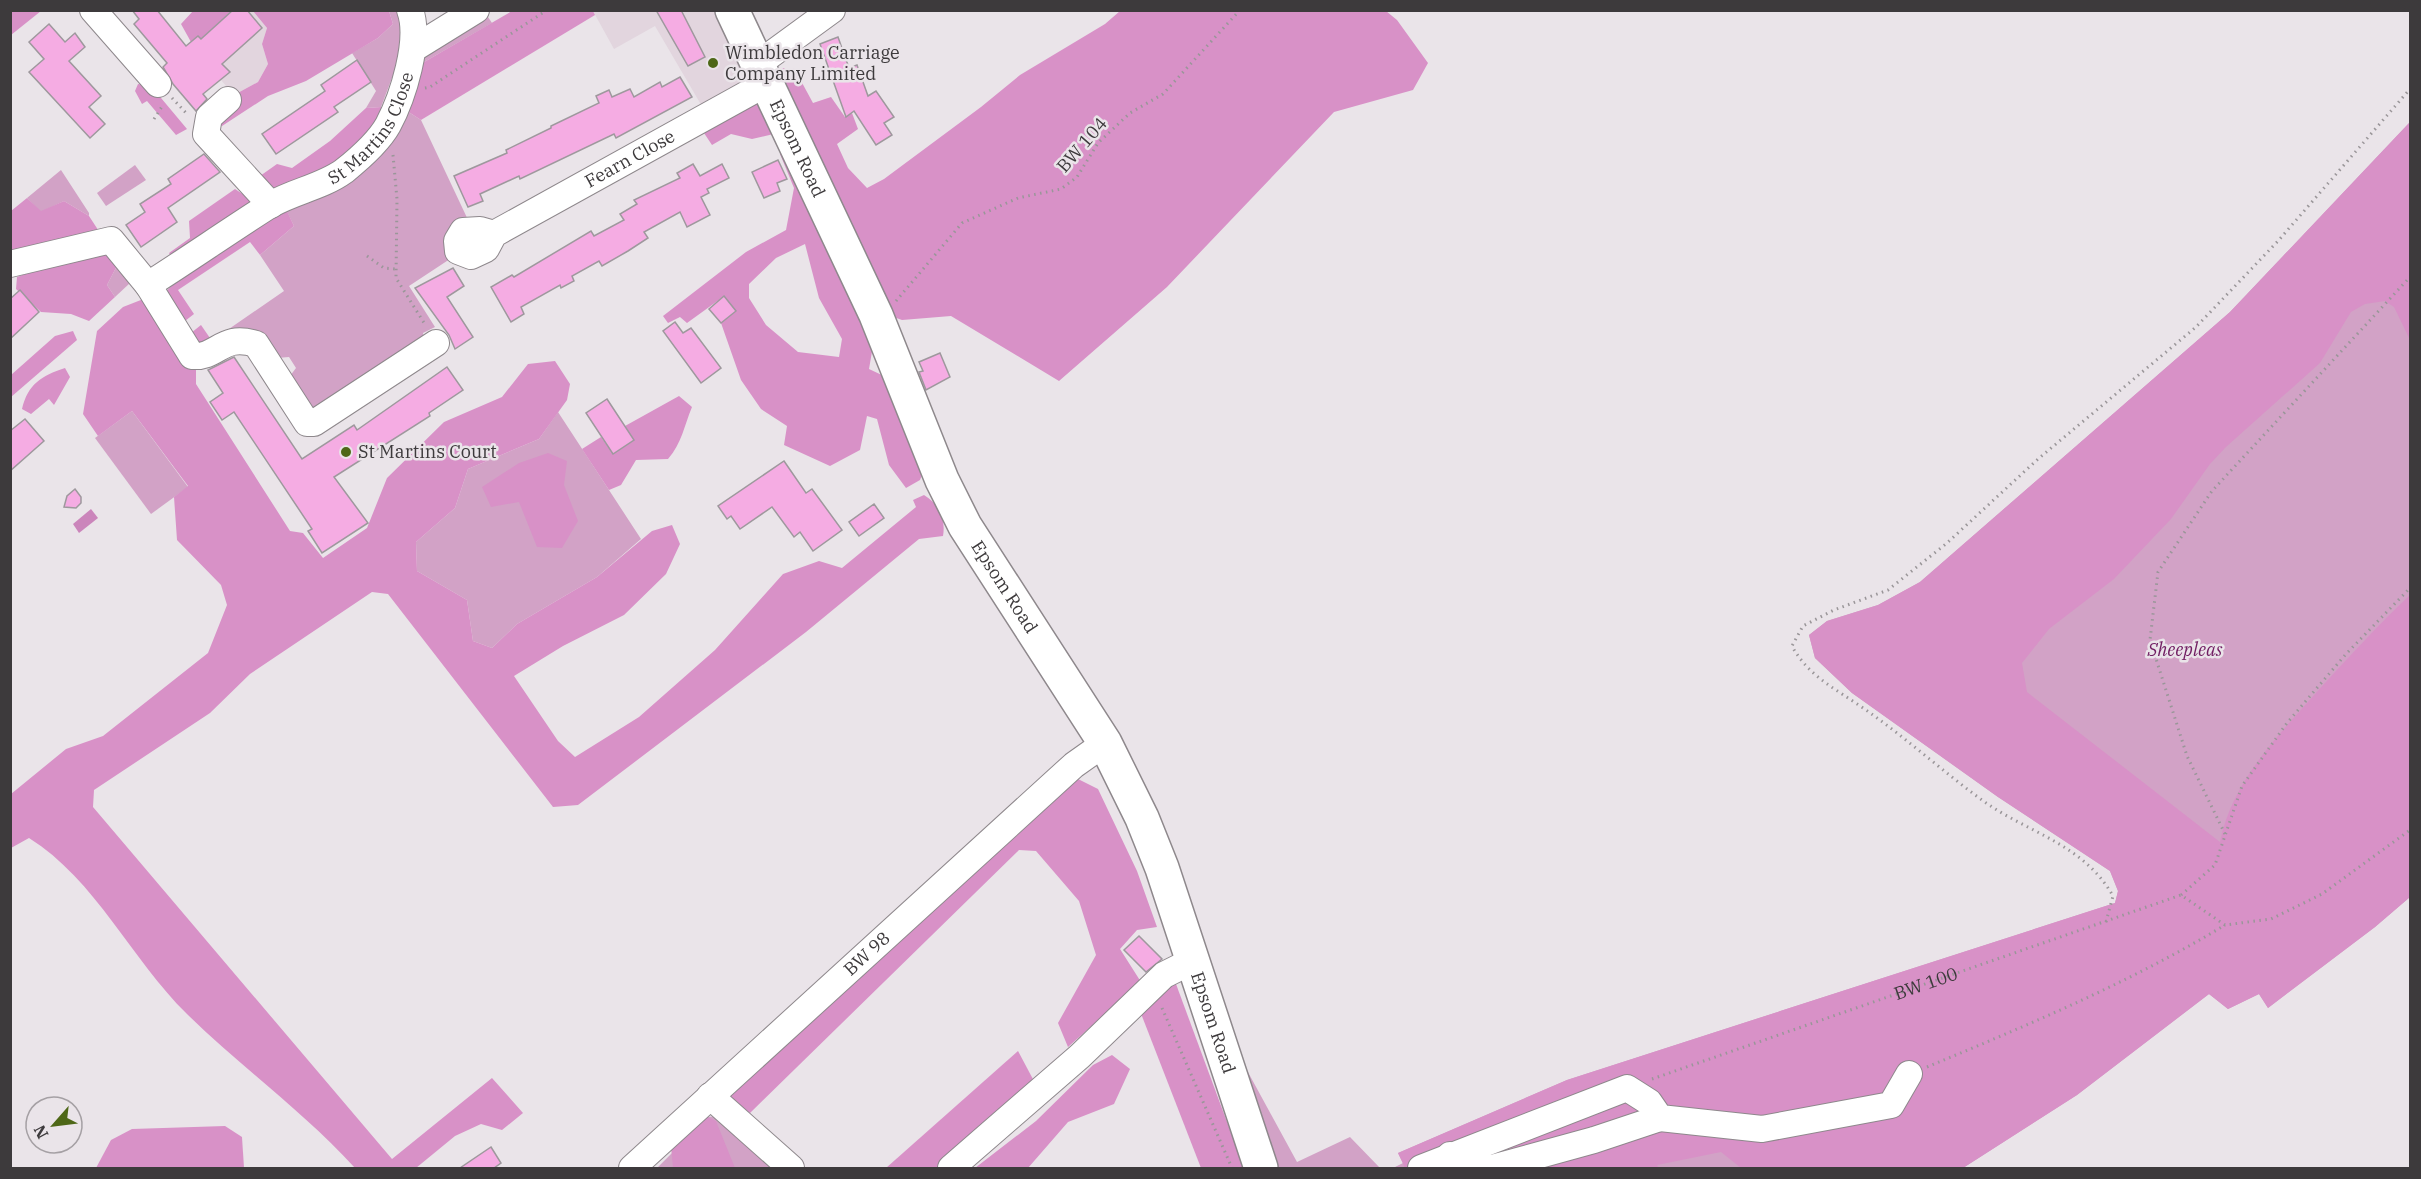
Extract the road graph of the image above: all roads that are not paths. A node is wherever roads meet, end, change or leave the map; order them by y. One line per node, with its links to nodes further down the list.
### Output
1 (93, 10): 8 (street)
2 (410, 10): 6 (street, St Martins Close)
3 (476, 10): 6 (street)
4 (732, 10): 7 (main road, Epsom Road)
5 (832, 10): 7 (street, Fearn Close)
6 (413, 49): 10 (street, St Martins Close)
7 (763, 73): 11 (street, Fearn Close); 15 (main road, Epsom Road)
8 (164, 90)
9 (228, 100): 10 (street)
10 (271, 205): 13 (street, St Martins Close)
11 (494, 234)
12 (10, 264): 13 (street)
13 (148, 285): 14 (street)
14 (436, 343)
15 (1105, 743): 16 (main road, Epsom Road); 18 (street, BW 98)
16 (1192, 961): 23 (street); 24 (main road, Epsom Road)
17 (1909, 1074): 19 (street)
18 (710, 1096): 21 (street, BW 98); 22 (street)
19 (1659, 1118): 20 (street); 20 (street)
20 (1450, 1155): 25 (street)
21 (632, 1168)
22 (790, 1168)
23 (951, 1168)
24 (1261, 1168)
25 (1421, 1168)

